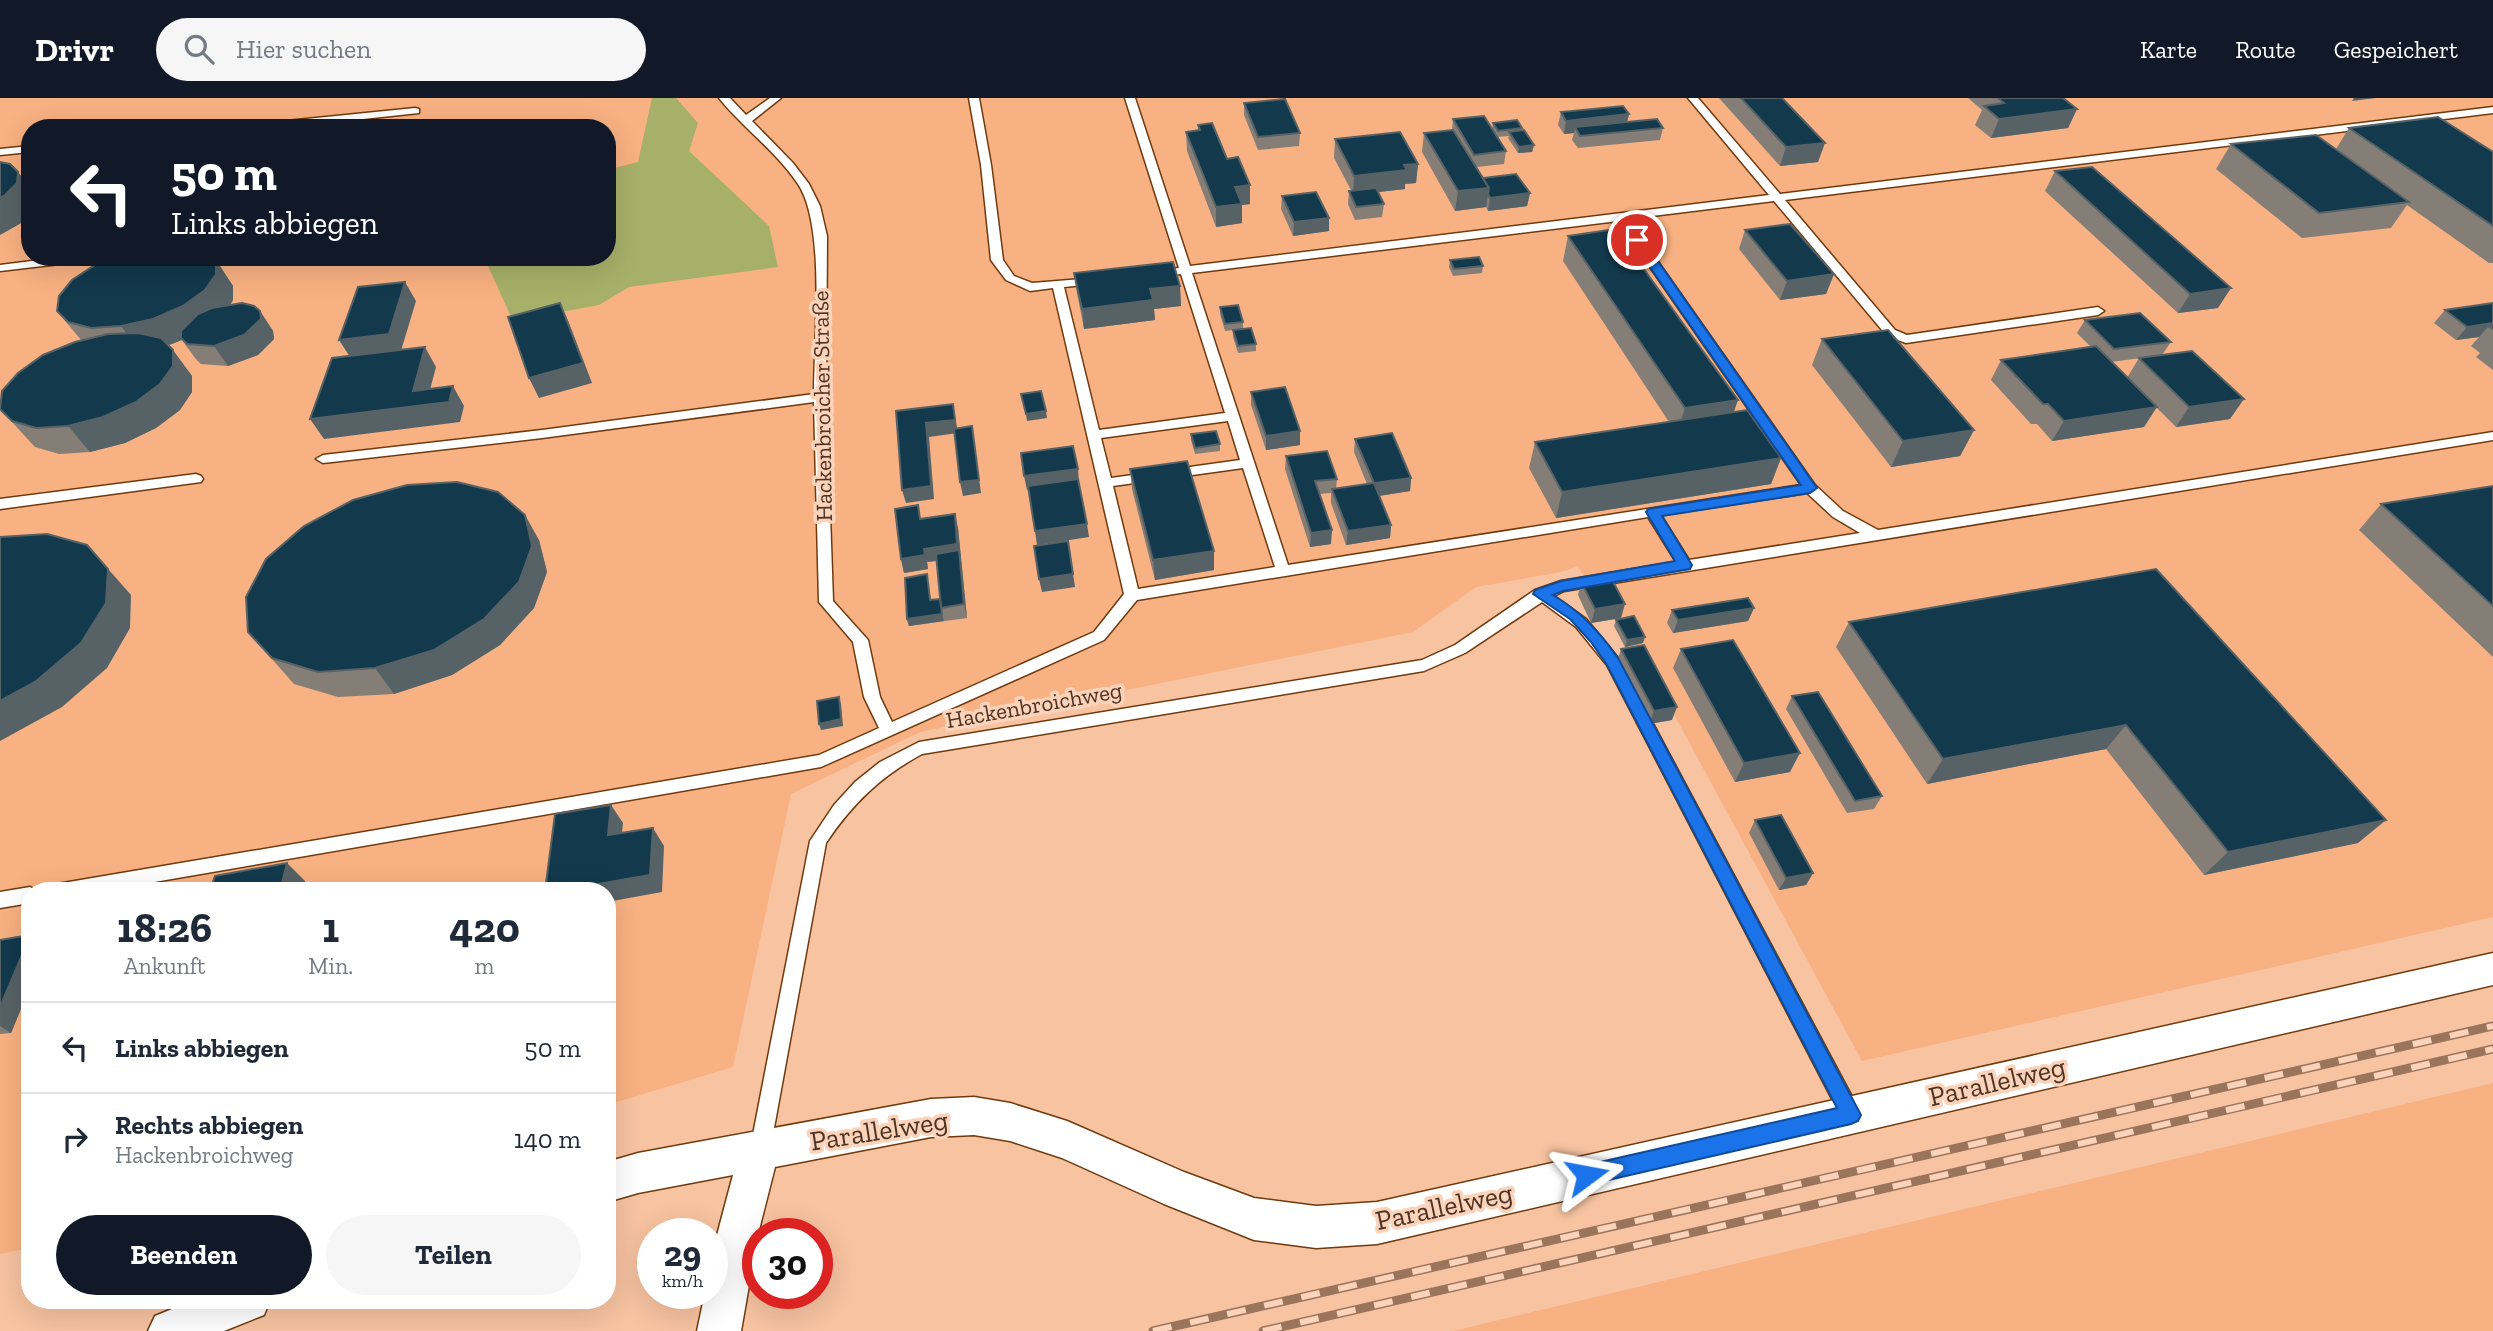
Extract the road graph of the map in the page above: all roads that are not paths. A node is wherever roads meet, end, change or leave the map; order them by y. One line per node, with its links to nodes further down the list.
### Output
1 (724, 98): 9 (lane, Hackenbroicher Straße)
2 (776, 98): 9 (lane)
3 (974, 98): 19 (lane)
4 (1130, 98): 16 (lane)
5 (1693, 98): 12 (lane)
6 (2493, 110): 12 (lane)
7 (415, 111): 8 (lane)
8 (335, 119)
9 (745, 121): 21 (lane, Hackenbroicher Straße)
10 (21, 150): 11 (lane)
11 (0, 152)
12 (1776, 198): 13 (lane); 20 (lane)
13 (1621, 217): 16 (lane); 29 (lane)
14 (21, 266): 15 (lane)
15 (0, 268)
16 (1187, 270): 17 (lane); 22 (lane)
17 (1148, 275)
18 (1110, 279): 19 (lane)
19 (1058, 286): 23 (lane)
20 (2098, 312)
21 (820, 397): 25 (lane); 37 (lane, Hackenbroicher Straße)
22 (1234, 416): 23 (lane); 26 (lane)
23 (1093, 435): 28 (lane)
24 (2493, 436): 32 (lane, Hackenbroichweg)
25 (323, 459)
26 (1247, 463): 28 (lane); 34 (lane)
27 (196, 479): 30 (lane)
28 (1105, 483): 36 (lane)
29 (1810, 488): 31 (lane); 32 (lane)
30 (0, 504)
31 (1653, 512): 33 (lane); 34 (lane)
32 (1875, 535): 33 (lane, Hackenbroichweg)
33 (1685, 565): 35 (lane, Hackenbroichweg)
34 (1283, 571): 36 (lane)
35 (1541, 594): 42 (lane); 43 (lane, Hackenbroichweg)
36 (1132, 595): 37 (lane)
37 (888, 731): 38 (lane)
38 (110, 882)
39 (21, 896): 40 (lane)
40 (0, 900)
41 (2493, 969): 42 (street, Parallelweg)
42 (1851, 1115): 43 (street, Parallelweg)
43 (760, 1150): 44 (street, Parallelweg); 47 (street)
44 (616, 1180)
45 (226, 1309): 46 (street)
46 (170, 1331)
47 (719, 1331)

